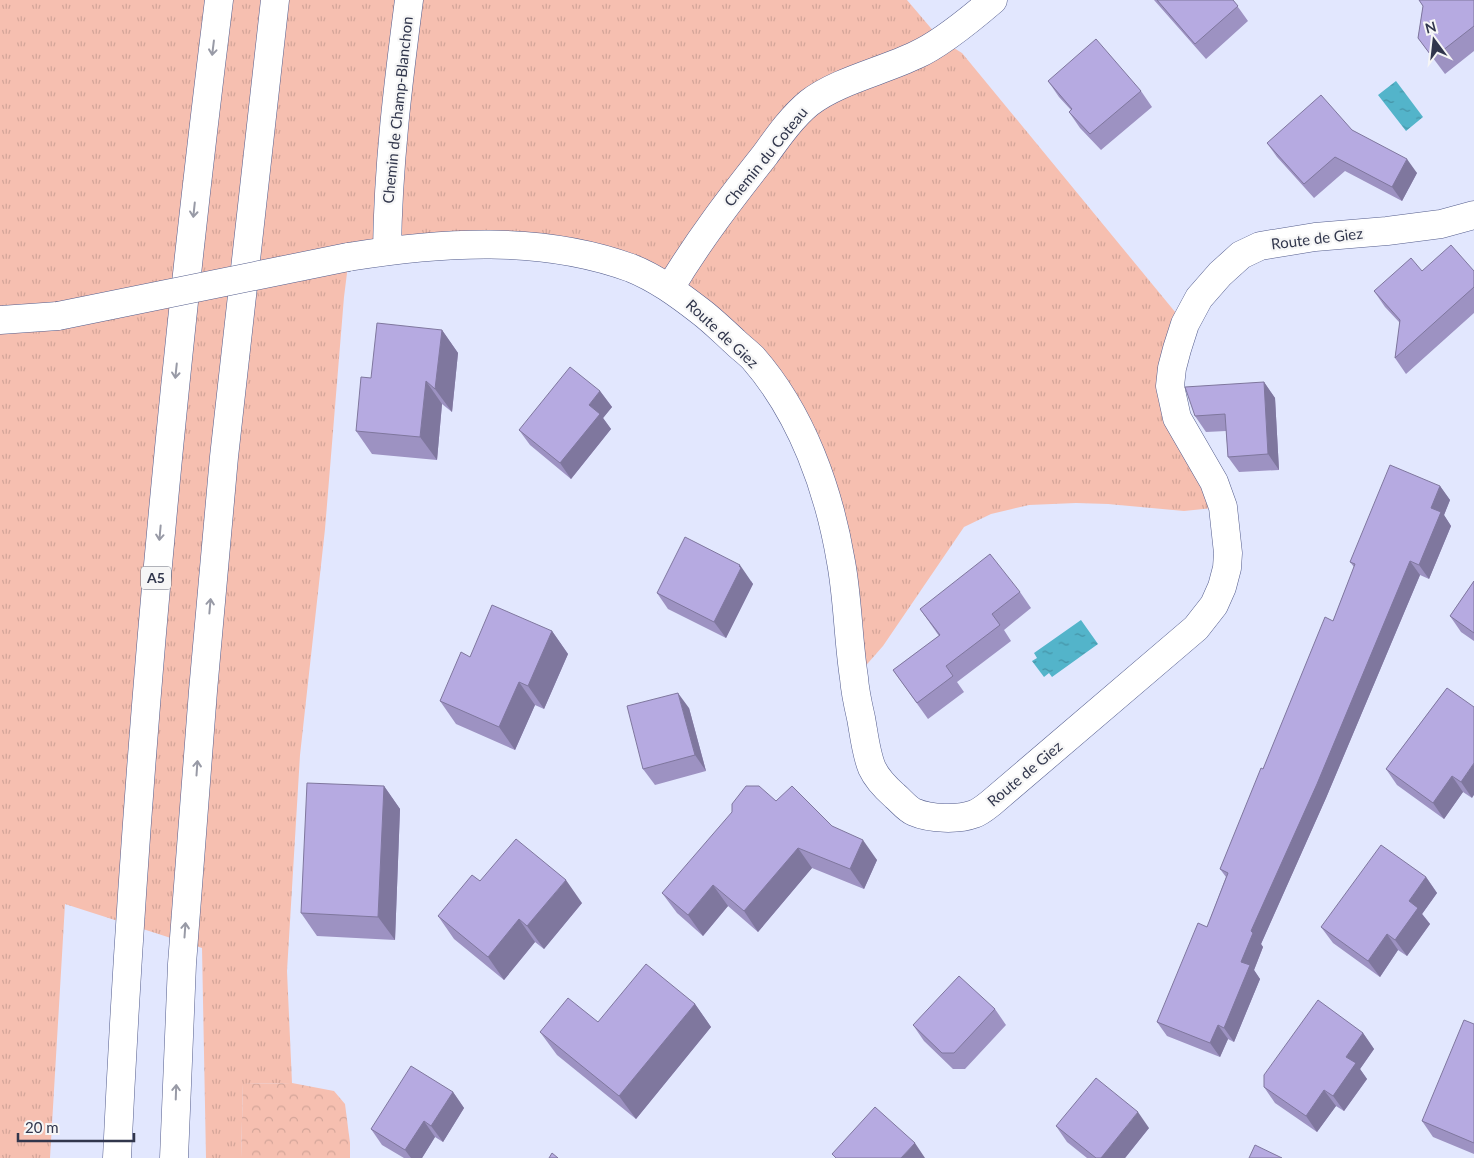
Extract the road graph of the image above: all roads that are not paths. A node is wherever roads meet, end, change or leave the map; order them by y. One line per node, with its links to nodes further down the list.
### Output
1 (219, 0): 9 (main road, A5, one-way to 9)
2 (275, 0): 10 (main road, one-way to 2)
3 (409, 0): 6 (main road, Chemin de Champ-Blanchon)
4 (993, 0): 7 (main road, Chemin du Coteau)
5 (1474, 214): 7 (main road, Route de Giez)
6 (387, 251): 7 (main road, Route de Giez); 8 (main road, Route de Giez, bridge)
7 (670, 288)
8 (0, 320)
9 (117, 1158)
10 (174, 1158)

